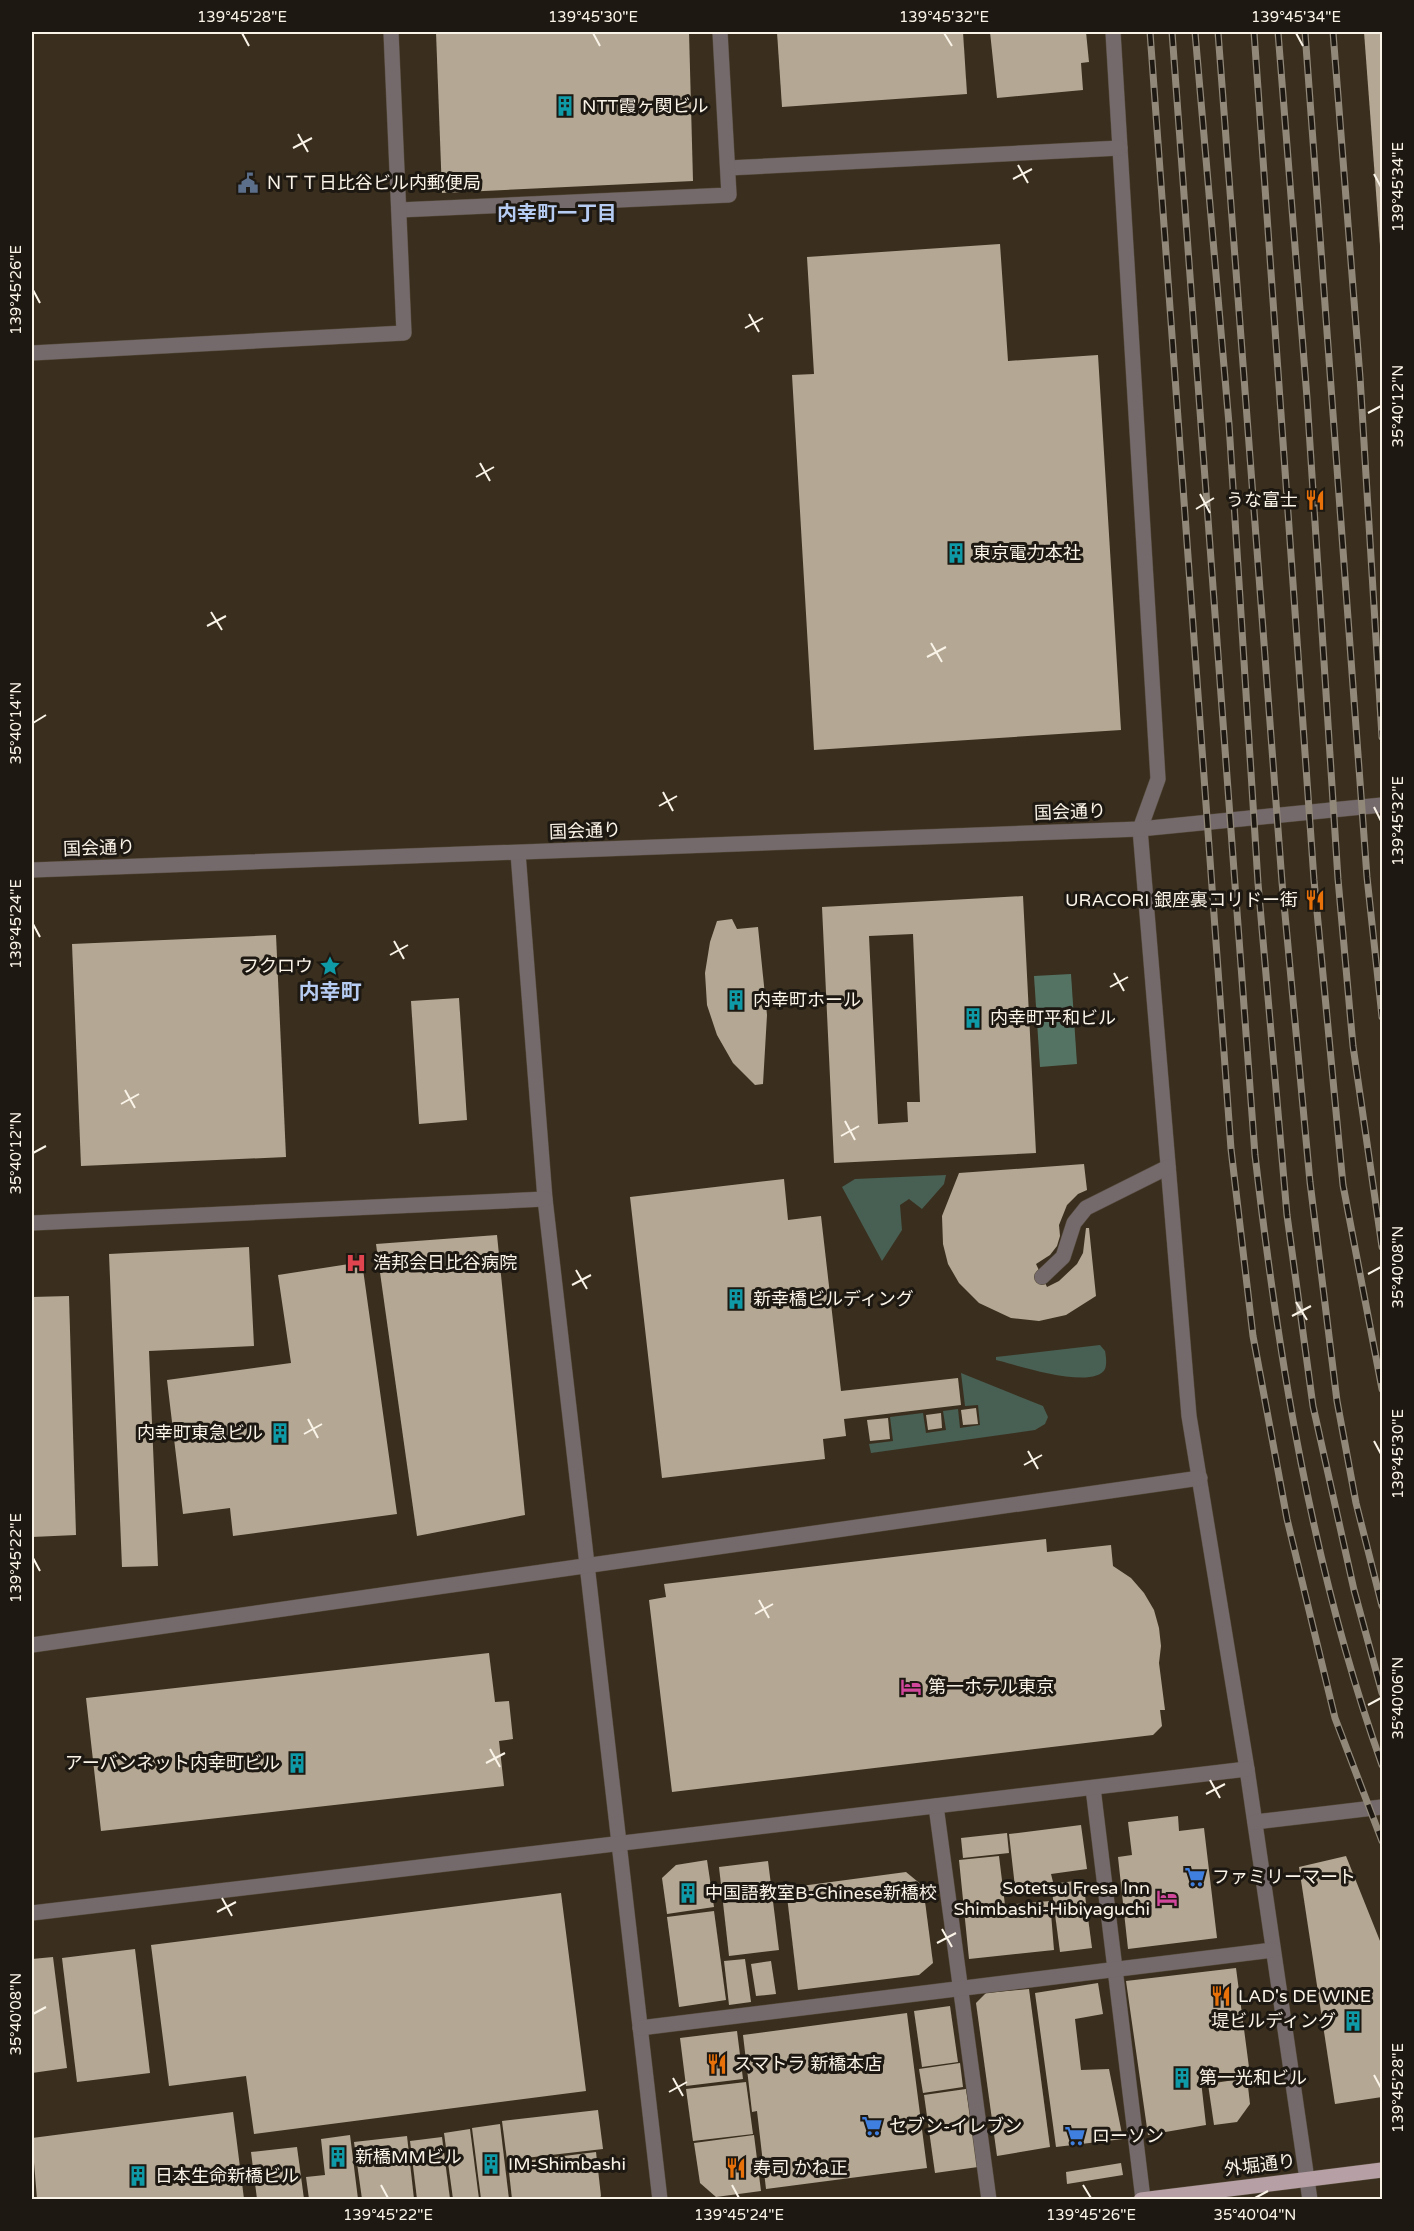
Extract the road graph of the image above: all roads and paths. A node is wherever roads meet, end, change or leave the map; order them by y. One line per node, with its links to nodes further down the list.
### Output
1 (391, 32): 6 (street)
2 (720, 32): 5 (street)
3 (1113, 32): 4 (street)
4 (1120, 148): 5 (street); 9 (street)
5 (728, 168): 6 (street)
6 (399, 210): 7 (street)
7 (32, 353)
8 (1383, 805): 9 (street, 国会通り)
9 (1140, 829): 10 (street, 国会通り); 12 (street)
10 (518, 853): 11 (street, 国会通り); 13 (street)
11 (32, 870)
12 (1168, 1167): 15 (street); 16 (street)
13 (545, 1198): 14 (street); 17 (street)
14 (32, 1223)
15 (1042, 1277)
16 (1200, 1478): 17 (street); 19 (street)
17 (586, 1566): 18 (street); 24 (street)
18 (32, 1645)
19 (1247, 1769): 20 (street); 23 (street)
20 (1093, 1788): 21 (street); 27 (street)
21 (936, 1806): 24 (street); 28 (street)
22 (1383, 1807): 23 (street)
23 (1255, 1822): 26 (street)
24 (618, 1844): 25 (street); 29 (street)
25 (32, 1913)
26 (1273, 1950): 27 (street); 31 (street)
27 (1115, 1969): 28 (street); 34 (street)
28 (960, 1988): 29 (street); 33 (street)
29 (640, 2028): 32 (street)
30 (1383, 2170): 31 (main road, 外堀通り)
31 (1306, 2179): 34 (main road, 外堀通り); 35 (street)
32 (660, 2199)
33 (989, 2199)
34 (1142, 2199)
35 (1310, 2199)

